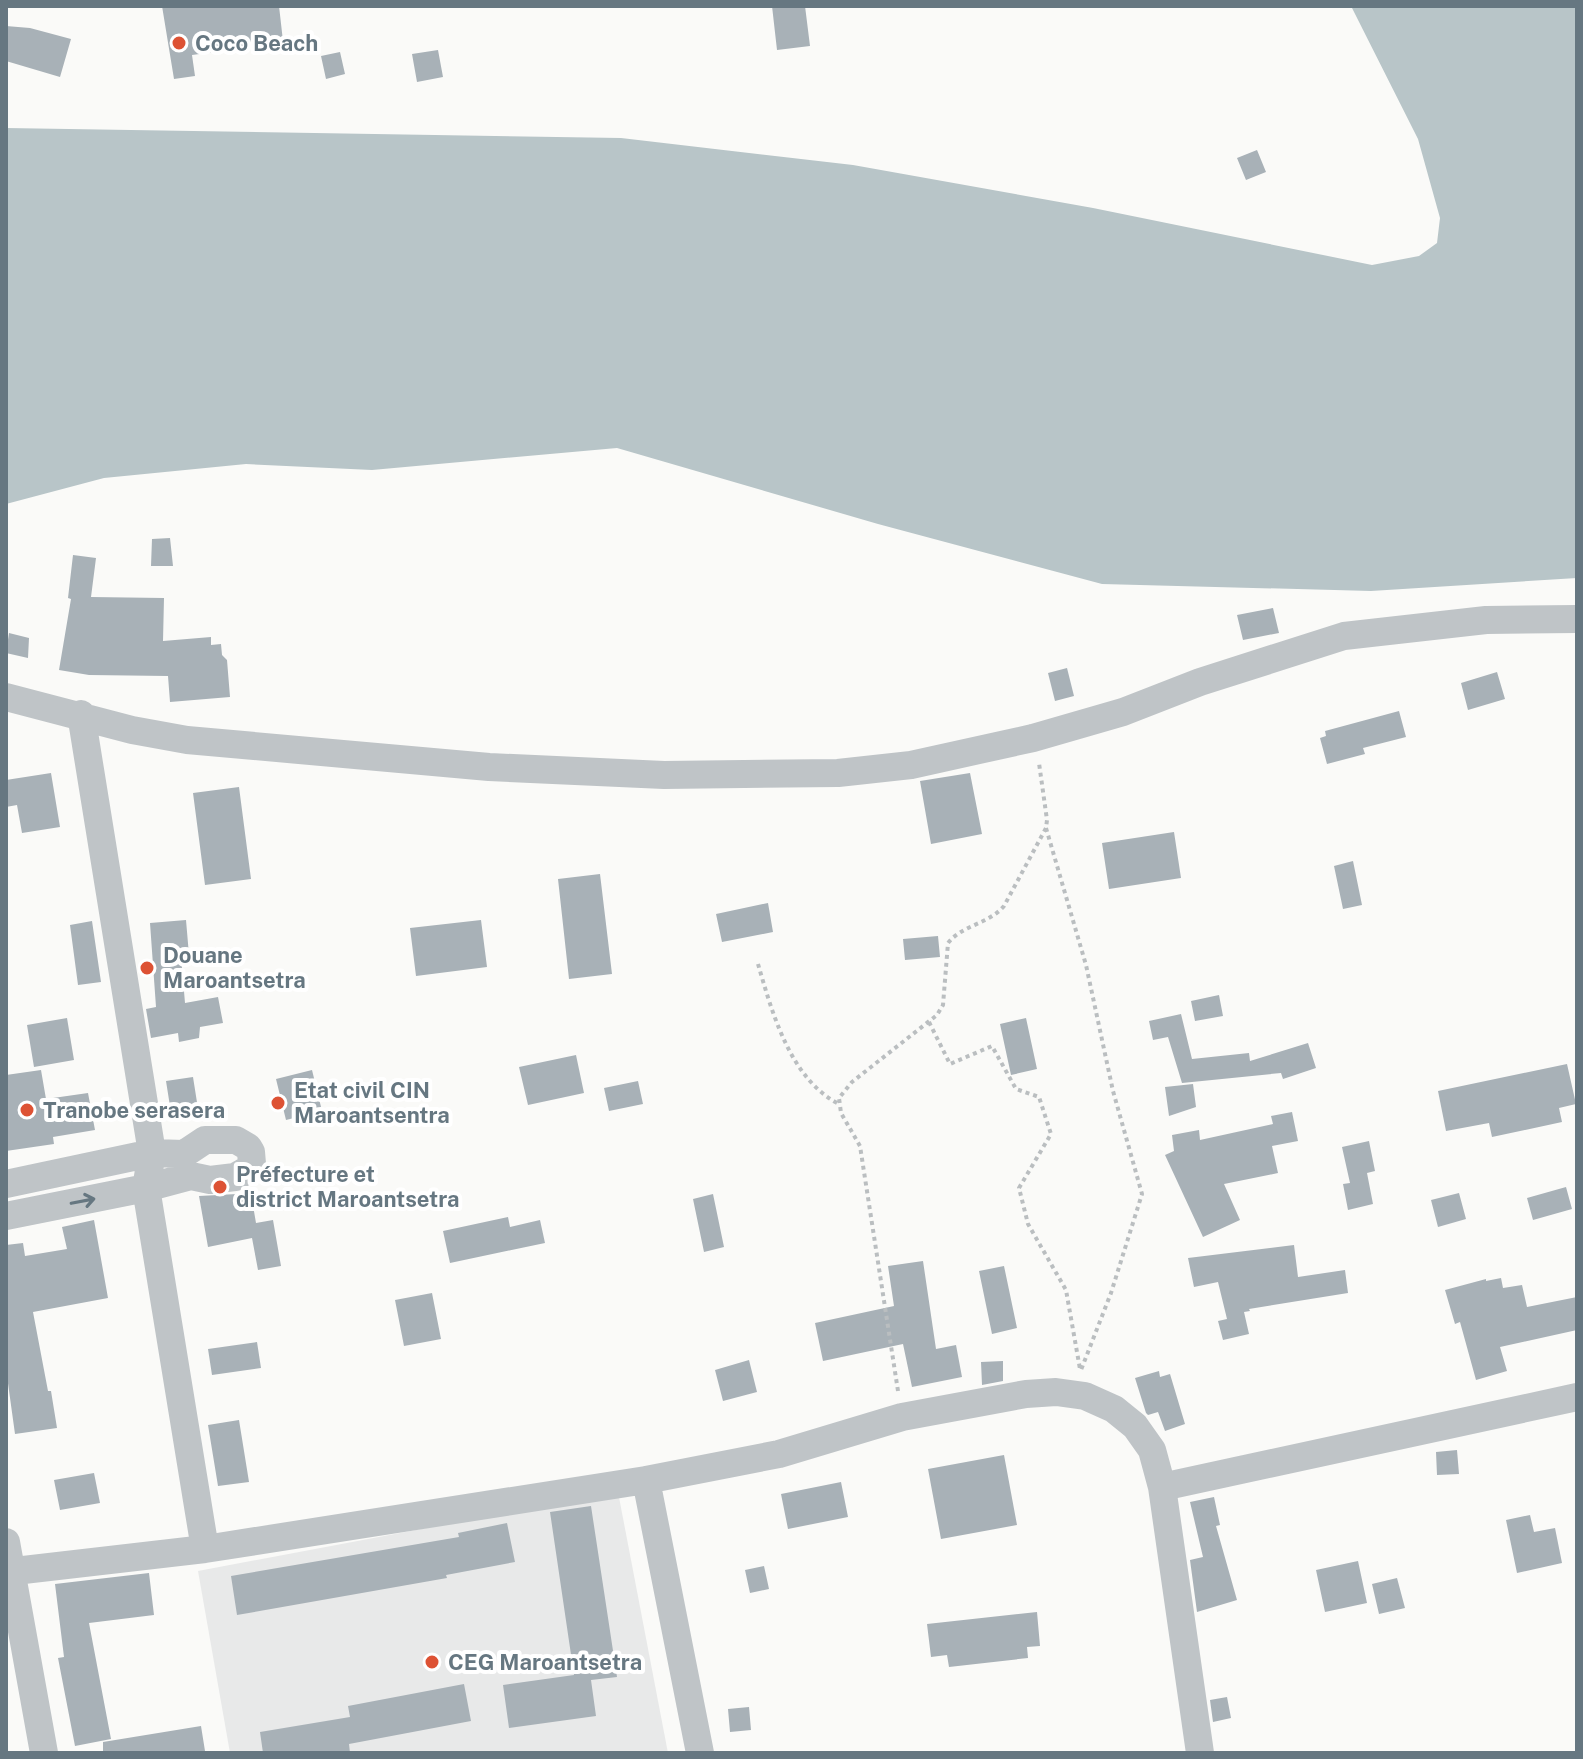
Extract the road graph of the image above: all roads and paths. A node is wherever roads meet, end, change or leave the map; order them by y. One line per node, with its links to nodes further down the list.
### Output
1 (1577, 619): 4 (street)
2 (6, 697): 3 (street)
3 (81, 714): 4 (street); 9 (street)
4 (1033, 738): 5 (path)
5 (1046, 828): 7 (path); 7 (path)
6 (758, 964): 8 (path)
7 (929, 1022): 8 (path)
8 (839, 1104): 14 (path)
9 (152, 1153): 10 (street); 11 (street); 11 (street)
10 (6, 1184)
11 (146, 1188): 12 (street, one-way to 11); 18 (street)
12 (6, 1216)
13 (1577, 1397): 16 (street)
14 (902, 1417): 15 (street); 16 (street)
15 (646, 1480): 18 (street); 21 (street)
16 (1162, 1487): 22 (street)
17 (6, 1542): 19 (street)
18 (205, 1549): 19 (street)
19 (9, 1572): 20 (street)
20 (44, 1753)
21 (700, 1753)
22 (1200, 1753)

